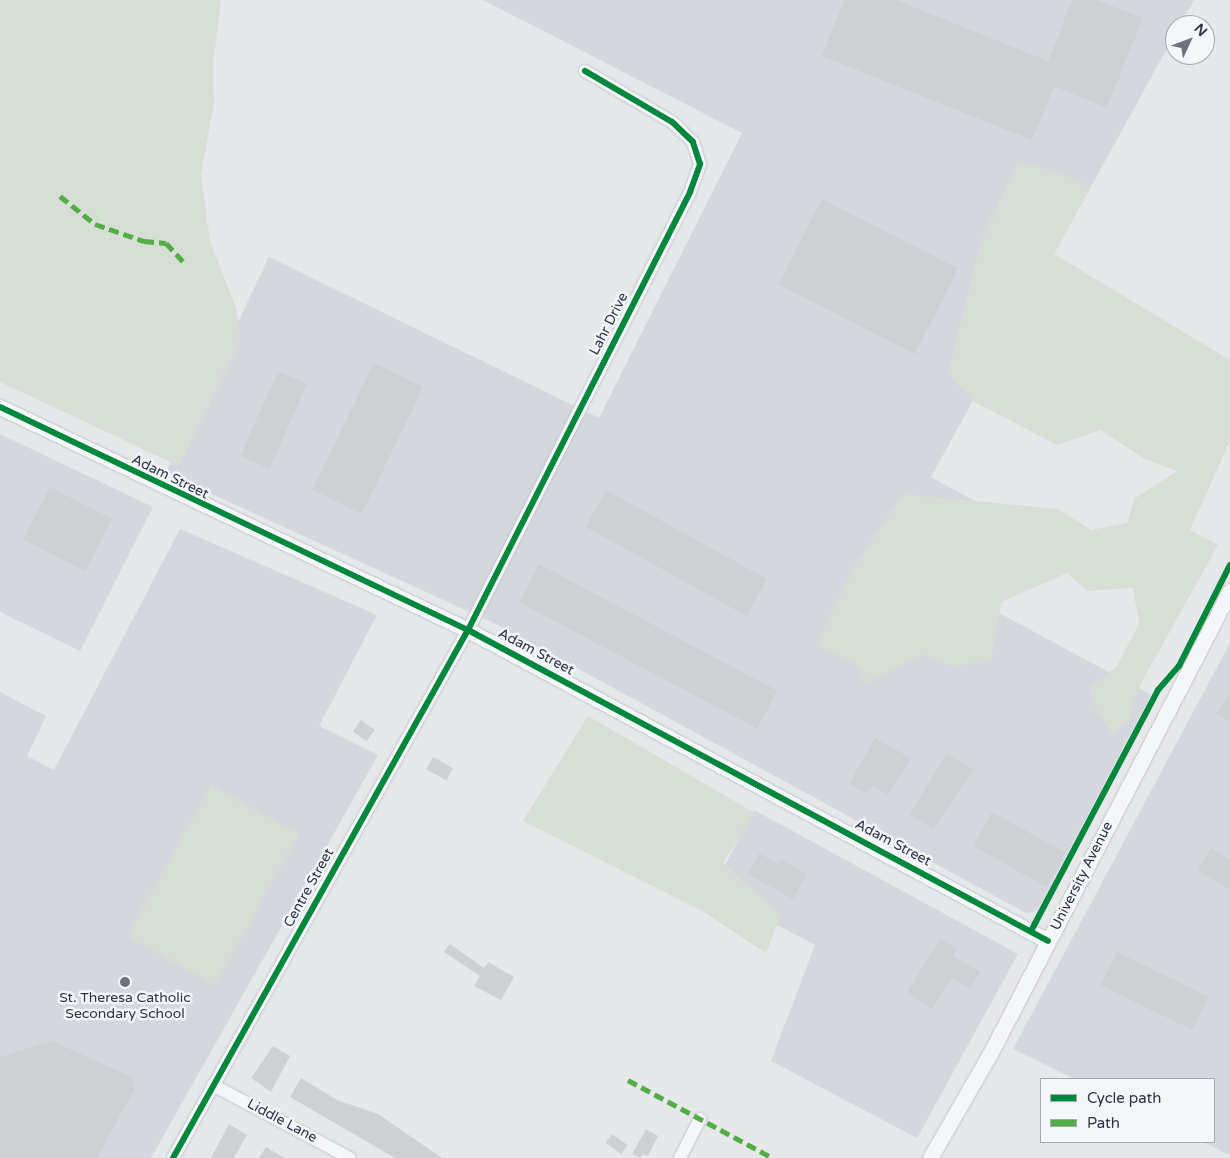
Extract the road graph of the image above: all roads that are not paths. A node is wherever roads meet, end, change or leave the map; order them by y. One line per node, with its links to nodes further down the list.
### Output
1 (585, 71): 4 (street, Lahr Drive)
2 (0, 407): 4 (street, Adam Street)
3 (1230, 591): 5 (street, University Avenue)
4 (468, 630): 5 (street, Adam Street); 6 (street, Centre Street)
5 (1048, 941): 11 (street, University Avenue)
6 (213, 1085): 8 (street, Centre Street); 9 (street, Liddle Lane)
7 (700, 1119): 10 (street)
8 (173, 1158)
9 (350, 1158)
10 (680, 1158)
11 (930, 1158)

